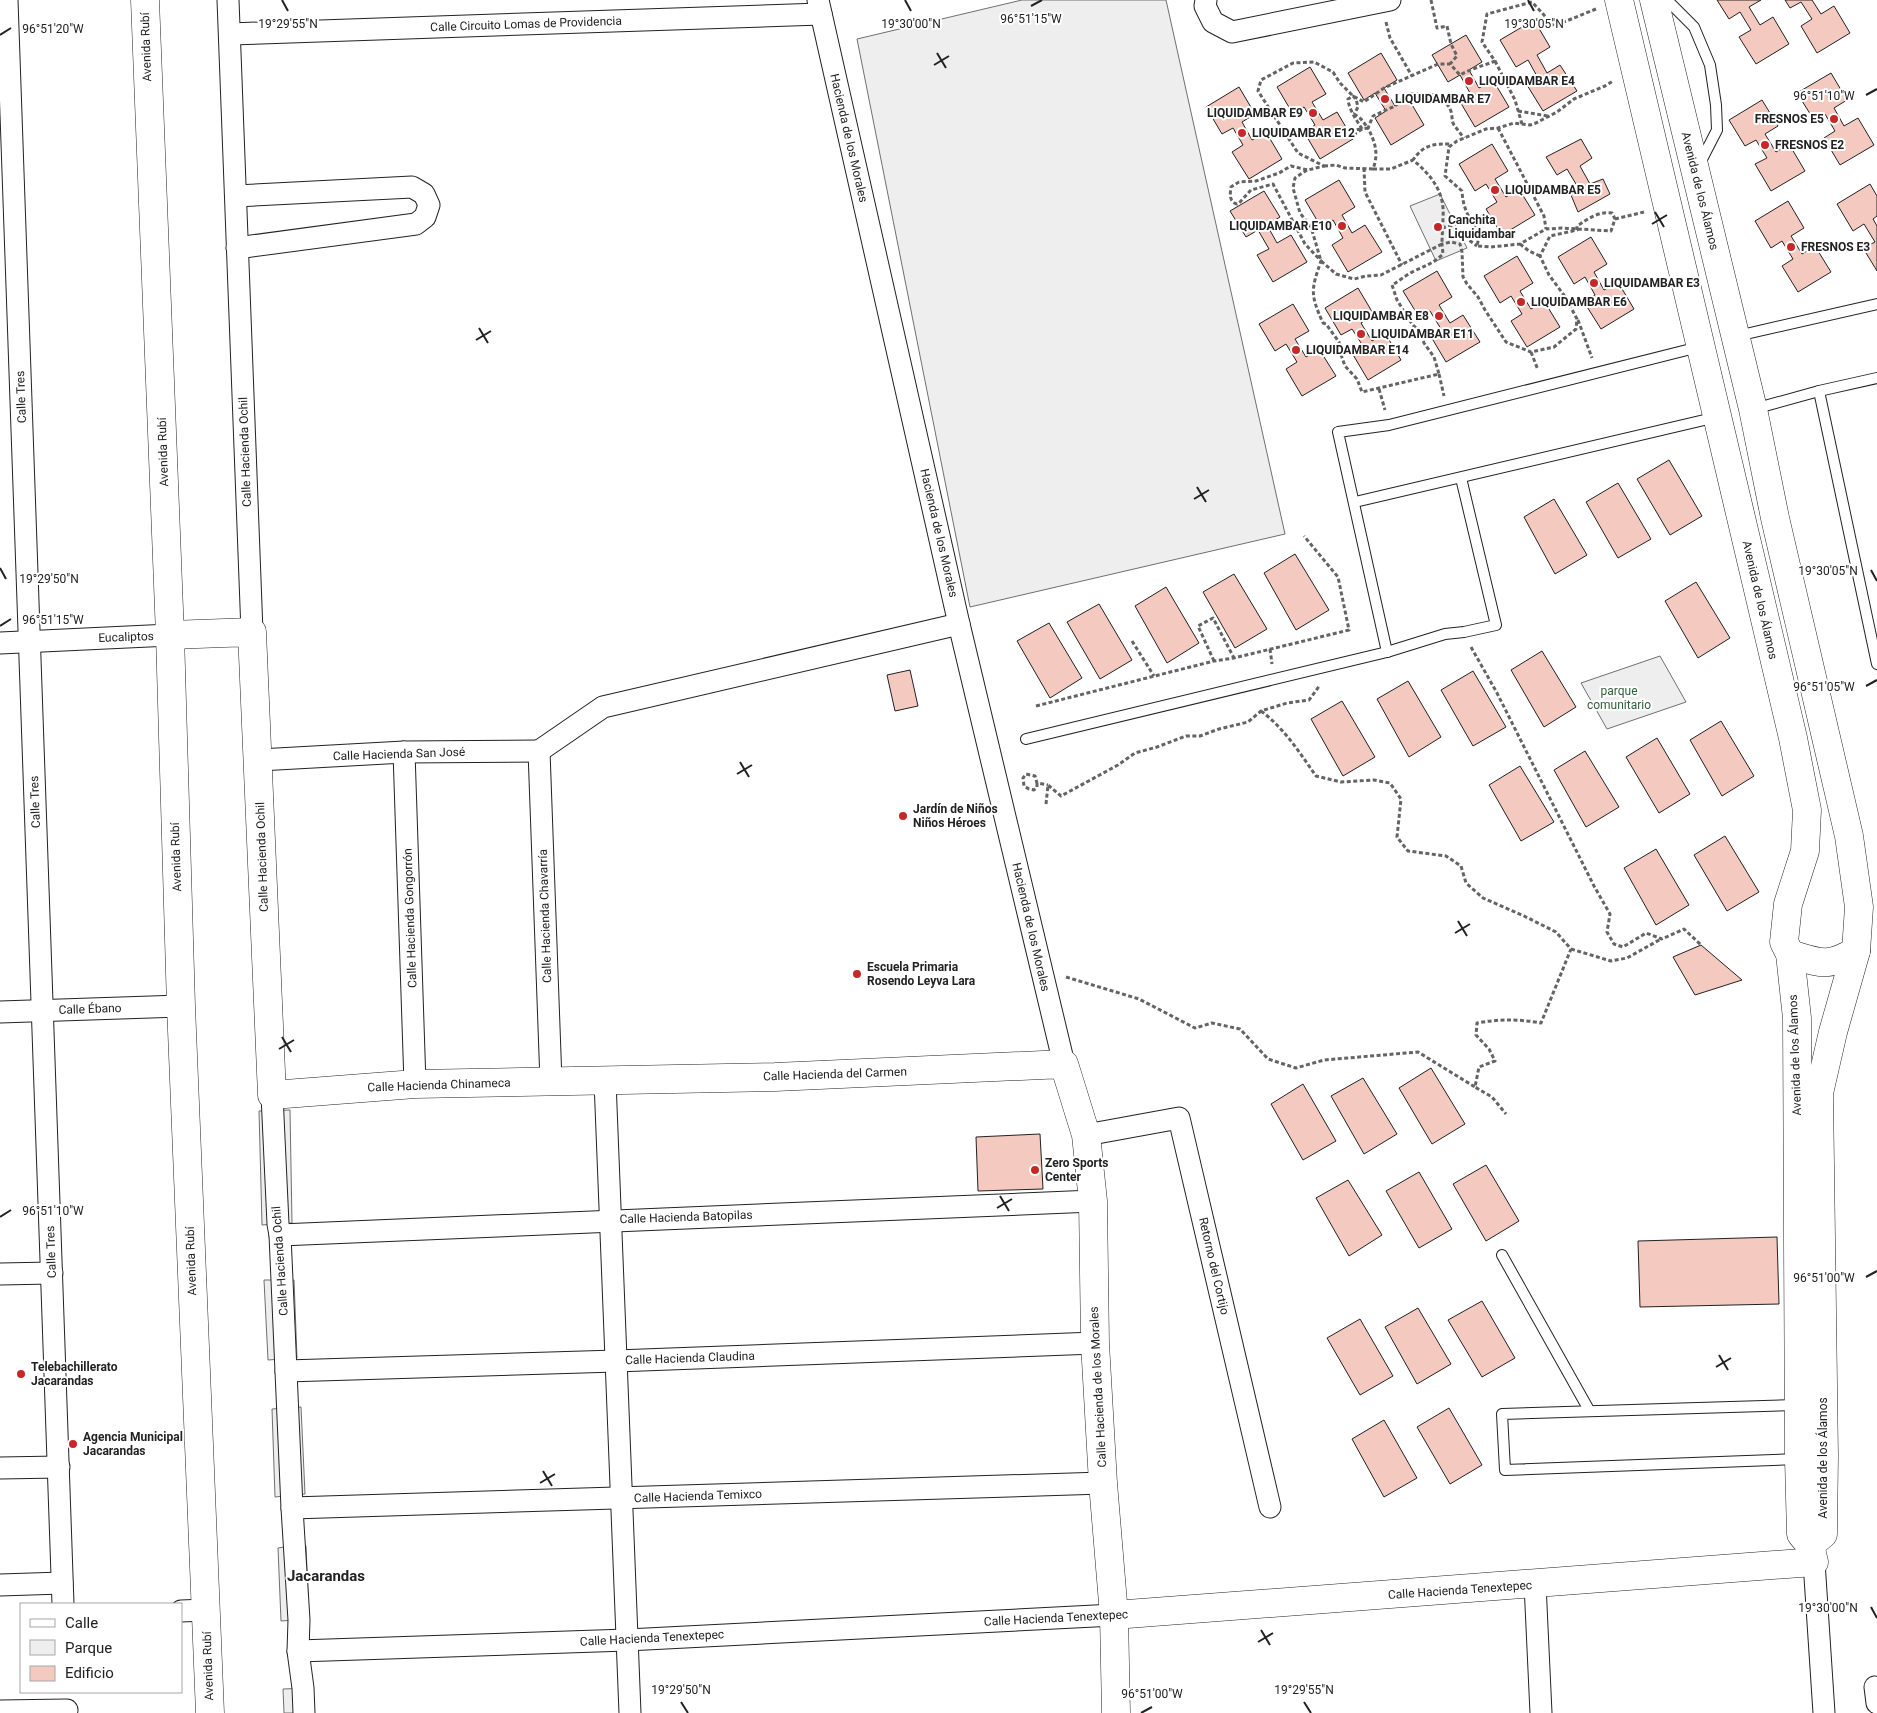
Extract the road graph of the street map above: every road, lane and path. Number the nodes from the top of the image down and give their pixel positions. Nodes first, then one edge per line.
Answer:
1 (8, 0) edge
2 (144, 0) edge
3 (228, 0) edge
4 (1206, 0) edge
5 (1390, 0) edge
6 (1431, 0) edge
7 (1654, 0) edge
8 (1666, 0) edge
9 (1609, 4) edge
10 (819, 7) edge
11 (230, 34) junction
12 (1390, 38) dead end
13 (1495, 62) junction
14 (1450, 64) junction
15 (1636, 72) junction
16 (1412, 76) junction
17 (1352, 96) junction
18 (1518, 111) junction
19 (1354, 114) junction
20 (1548, 116) junction
21 (1522, 124) junction
22 (1368, 128) junction
23 (1498, 128) junction
24 (1464, 138) junction
25 (1452, 144) junction
26 (1413, 160) junction
27 (1324, 166) junction
28 (1364, 168) junction
29 (1373, 168) junction
30 (1308, 170) junction
31 (1695, 173) junction
32 (236, 196) junction
33 (1442, 228) junction
34 (1546, 229) junction
35 (1577, 230) junction
36 (1442, 244) junction
37 (1520, 244) junction
38 (1477, 246) junction
39 (237, 248) junction
40 (1540, 256) junction
41 (1321, 261) junction
42 (8, 262) edge
43 (1402, 265) junction
44 (1877, 304) edge
45 (1577, 319) junction
46 (1736, 336) junction
47 (1699, 347) junction
48 (1598, 373) junction
49 (1877, 378) edge
50 (1819, 391) junction
51 (1753, 409) junction
52 (1718, 417) junction
53 (1461, 478) junction
54 (1355, 502) junction
55 (1304, 536) dead end
56 (960, 624) junction
57 (252, 632) junction
58 (1464, 632) junction
59 (170, 635) junction
60 (30, 641) junction
61 (1132, 641) dead end
62 (0, 643) edge
63 (1387, 652) junction
64 (1234, 658) junction
65 (1214, 661) junction
66 (1337, 663) junction
67 (1877, 664) edge
68 (1154, 676) junction
69 (1036, 706) dead end
70 (1261, 711) junction
71 (1026, 739) dead end
72 (539, 751) junction
73 (404, 752) junction
74 (259, 760) junction
75 (1037, 783) junction
76 (1048, 785) junction
77 (1046, 804) dead end
78 (1662, 939) junction
79 (1701, 945) dead end
80 (1571, 949) junction
81 (1856, 951) junction
82 (1790, 954) junction
83 (1041, 969) junction
84 (181, 1006) junction
85 (43, 1011) junction
86 (0, 1012) edge
87 (1064, 1064) junction
88 (550, 1082) junction
89 (605, 1082) junction
90 (415, 1084) junction
91 (1476, 1086) junction
92 (272, 1095) junction
93 (1506, 1114) dead end
94 (1086, 1135) junction
95 (1093, 1201) junction
96 (611, 1220) junction
97 (280, 1235) junction
98 (1502, 1255) dead end
99 (0, 1274) edge
100 (52, 1274) junction
101 (1095, 1343) junction
102 (616, 1361) junction
103 (286, 1370) junction
104 (1797, 1405) junction
105 (1589, 1410) junction
106 (1811, 1457) junction
107 (59, 1467) junction
108 (0, 1468) edge
109 (1103, 1483) junction
110 (621, 1499) junction
111 (1270, 1507) dead end
112 (292, 1508) junction
113 (1812, 1554) junction
114 (1535, 1584) junction
115 (0, 1585) edge
116 (63, 1594) edge
117 (193, 1610) edge
118 (1114, 1615) junction
119 (627, 1640) junction
120 (298, 1651) junction
121 (67, 1705) edge
122 (0, 1711) edge
123 (210, 1713) edge
124 (304, 1713) edge
125 (630, 1713) edge
126 (1116, 1713) edge
127 (1540, 1713) edge
128 (1819, 1713) edge

1 - 42 street, Calle Tres
2 - 59 street, Avenida Rubí
3 - 11 street, Calle Hacienda Ochil
4 - 5 street
6 - 14 path
7 - 31 street, Avenida de los Álamos
8 - 31 lane
9 - 13 path
9 - 15 street, Avenida de los Álamos
10 - 11 street, Calle Circuito Lomas de Providencia
10 - 56 street, Hacienda de los Morales
11 - 32 street, Calle Hacienda Ochil
12 - 16 path
13 - 14 path
13 - 18 path
14 - 16 path
15 - 20 path
15 - 47 street, Avenida de los Álamos
16 - 17 path
17 - 19 path
17 - 19 path
17 - 27 path
18 - 20 path
18 - 21 path
19 - 22 path
19 - 22 path
20 - 21 path
21 - 23 path
22 - 24 path
22 - 29 path
23 - 24 path
23 - 34 path
24 - 25 path
25 - 26 path
25 - 38 path
26 - 29 path
26 - 33 path
27 - 28 path
27 - 30 path
28 - 29 path
28 - 43 path
30 - 41 path
30 - 41 path
31 - 46 street, Avenida de los Álamos
32 - 39 street, Calle Hacienda Ochil
32 - 39 street
33 - 36 path
33 - 38 path
34 - 35 path
34 - 37 path
35 - 35 path
35 - 40 path
36 - 41 path
36 - 43 path
36 - 45 path
37 - 38 path
37 - 40 path
39 - 57 street, Calle Hacienda Ochil
40 - 45 path
41 - 43 path
42 - 60 street, Calle Tres
44 - 46 lane
45 - 48 path
46 - 51 street, Avenida de los Álamos
47 - 48 lane
47 - 52 street, Avenida de los Álamos
48 - 54 lane
49 - 50 lane
50 - 51 lane
50 - 67 lane
51 - 81 street, Avenida de los Álamos
52 - 53 lane
52 - 82 street, Avenida de los Álamos
53 - 54 lane
53 - 58 lane
54 - 63 lane
55 - 64 path
56 - 72 street
56 - 83 street, Hacienda de los Morales
57 - 59 street, Eucaliptos
57 - 74 street, Calle Hacienda Ochil
58 - 63 lane
58 - 78 path
59 - 60 street, Eucaliptos
59 - 84 street, Avenida Rubí
60 - 62 street, Eucaliptos
60 - 85 street, Calle Tres
61 - 68 path
63 - 66 lane
64 - 65 path
64 - 65 path
65 - 68 path
66 - 70 path
66 - 71 lane
68 - 69 path
70 - 76 path
70 - 80 path
72 - 73 street, Calle Hacienda San José
72 - 88 street, Calle Hacienda Chavarría
73 - 74 street, Calle Hacienda San José
73 - 90 street, Calle Hacienda Gongorrón
74 - 92 street, Calle Hacienda Ochil
75 - 75 path
75 - 76 path
76 - 77 path
78 - 79 path
78 - 80 path
80 - 91 path
81 - 82 street
81 - 106 street, Avenida de los Álamos
82 - 104 street, Avenida de los Álamos
83 - 87 street, Hacienda de los Morales
83 - 91 path
84 - 85 street, Calle Ébano
84 - 117 street, Avenida Rubí
85 - 86 street, Calle Ébano
85 - 100 street, Calle Tres
87 - 89 street, Calle Hacienda del Carmen
87 - 94 street, Calle Hacienda de los Morales
88 - 89 street, Calle Hacienda Chinameca
88 - 90 street, Calle Hacienda Chinameca
89 - 96 street
90 - 92 street, Calle Hacienda Chinameca
91 - 93 path
92 - 97 street, Calle Hacienda Ochil
94 - 95 street, Calle Hacienda de los Morales
94 - 111 street, Retorno del Cortijo
95 - 96 street, Calle Hacienda Batopilas
95 - 101 street, Calle Hacienda de los Morales
96 - 97 street, Calle Hacienda Batopilas
96 - 102 street
97 - 103 street, Calle Hacienda Ochil
98 - 105 lane
99 - 100 street
100 - 107 street, Calle Tres
101 - 102 street, Calle Hacienda Claudina
101 - 109 street, Calle Hacienda de los Morales
102 - 103 street, Calle Hacienda Claudina
102 - 110 street
103 - 112 street, Calle Hacienda Ochil
104 - 105 lane
104 - 106 street, Avenida de los Álamos
105 - 106 lane
106 - 113 street, Avenida de los Álamos
107 - 108 street
107 - 116 street, Calle Tres
109 - 110 street, Calle Hacienda Temixco
109 - 118 street, Calle Hacienda de los Morales
110 - 112 street, Calle Hacienda Temixco
110 - 119 street
112 - 120 street, Calle Hacienda Ochil
113 - 114 street, Calle Hacienda Tenextepec
113 - 128 street
114 - 118 street, Calle Hacienda Tenextepec
114 - 127 street
115 - 116 street
117 - 123 street, Avenida Rubí
118 - 119 street, Calle Hacienda Tenextepec
118 - 126 street, Calle Hacienda de los Morales
119 - 120 street, Calle Hacienda Tenextepec
119 - 125 street
120 - 124 street, Calle Hacienda Ochil
121 - 122 street

